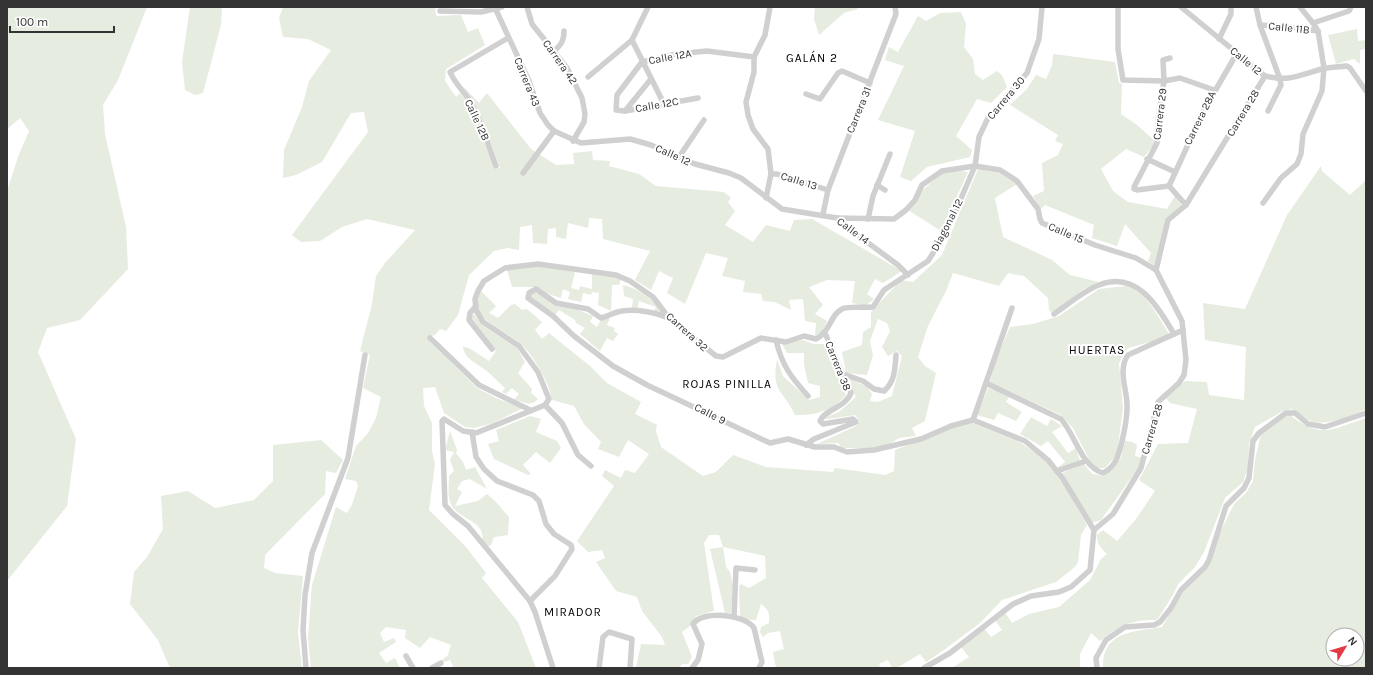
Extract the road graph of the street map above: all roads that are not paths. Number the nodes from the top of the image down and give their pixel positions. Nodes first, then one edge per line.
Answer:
1 (502, 7) edge
2 (527, 7) edge
3 (648, 7) edge
4 (770, 7) edge
5 (895, 7) edge
6 (1042, 7) edge
7 (1118, 7) edge
8 (1181, 7) edge
9 (1231, 7) edge
10 (1256, 7) edge
11 (1300, 7) edge
12 (1351, 7) edge
13 (496, 10) junction
14 (440, 11) dead end
15 (1313, 23) junction
16 (1260, 25) junction
17 (564, 31) dead end
18 (1318, 32) junction
19 (508, 38) junction
20 (1219, 39) junction
21 (632, 40) junction
22 (554, 51) junction
23 (1237, 53) junction
24 (754, 57) junction
25 (1170, 58) dead end
26 (642, 62) junction
27 (1324, 68) junction
28 (1265, 76) junction
29 (588, 77) dead end
30 (651, 79) junction
31 (1280, 79) junction
32 (1164, 81) junction
33 (870, 83) junction
34 (1214, 90) junction
35 (1366, 91) edge
36 (806, 94) dead end
37 (698, 98) dead end
38 (664, 104) junction
39 (616, 110) joint
40 (625, 111) junction
41 (1268, 111) dead end
42 (704, 120) dead end
43 (554, 131) junction
44 (573, 141) junction
45 (890, 154) dead end
46 (679, 157) junction
47 (1147, 159) junction
48 (496, 166) dead end
49 (975, 166) junction
50 (1175, 172) junction
51 (523, 173) dead end
52 (770, 174) junction
53 (878, 186) junction
54 (1168, 186) junction
55 (828, 190) junction
56 (885, 190) dead end
57 (766, 198) junction
58 (1263, 203) dead end
59 (1186, 205) junction
60 (823, 214) junction
61 (837, 218) junction
62 (868, 219) junction
63 (1156, 270) junction
64 (908, 275) junction
65 (476, 306) junction
66 (1012, 308) dead end
67 (1054, 314) dead end
68 (669, 318) junction
69 (1183, 330) junction
70 (825, 333) junction
71 (1174, 334) junction
72 (430, 338) dead end
73 (776, 340) junction
74 (492, 349) dead end
75 (365, 355) dead end
76 (896, 355) dead end
77 (843, 374) junction
78 (986, 383) junction
79 (808, 396) dead end
80 (545, 405) junction
81 (530, 410) junction
82 (1366, 413) edge
83 (973, 420) junction
84 (472, 432) junction
85 (806, 445) junction
86 (1086, 461) junction
87 (592, 466) dead end
88 (1057, 471) junction
89 (1094, 530) junction
90 (755, 570) dead end
91 (530, 601) junction
92 (734, 617) junction
93 (406, 656) dead end
94 (441, 663) dead end
95 (306, 668) edge
96 (413, 668) edge
97 (432, 668) edge
98 (553, 668) edge
99 (599, 668) edge
100 (630, 668) edge
101 (692, 668) edge
102 (759, 668) edge
103 (924, 668) edge
104 (1097, 668) edge

1 - 13 street
2 - 22 street, Carrera 42
3 - 21 street
4 - 24 street
5 - 33 street, Carrera 31
6 - 49 street, Carrera 30
7 - 32 street
8 - 20 street, Calle 12
9 - 20 street
10 - 16 street
11 - 15 street
12 - 15 street
13 - 14 street
13 - 19 street, Carrera 43
15 - 18 street
16 - 18 street, Calle 11B
16 - 31 street
17 - 22 street
18 - 27 street
19 - 43 street, Carrera 43
19 - 48 street, Calle 12B
20 - 23 street, Calle 12
21 - 26 street
21 - 29 street
22 - 44 street, Carrera 42
23 - 28 street, Calle 12
23 - 34 street, Carrera 28A
24 - 26 street, Calle 12A
24 - 52 street
25 - 32 street, Carrera 29
26 - 30 street
26 - 39 street, Calle 12A
27 - 31 street, Calle 12
27 - 35 street, Calle 12
27 - 58 street
28 - 31 street, Calle 12
28 - 59 street, Carrera 28
30 - 38 street
30 - 40 street
31 - 41 street
32 - 34 street
32 - 47 street, Carrera 29
33 - 36 street
33 - 55 street, Carrera 31
34 - 50 street, Carrera 28A
37 - 38 street, Calle 12C
38 - 40 street, Calle 12C
39 - 40 street, Calle 12C
42 - 46 street
43 - 44 street, Carrera 43
43 - 51 street
44 - 46 street, Calle 12
45 - 53 street
46 - 57 street, Calle 12
47 - 50 street
47 - 54 street, Carrera 29
49 - 62 street
49 - 63 street, Calle 15
49 - 64 street, Diagonal 12
50 - 54 street, Carrera 28A
52 - 55 street, Calle 13
52 - 57 street
53 - 56 street
53 - 62 street
54 - 59 street
55 - 60 street, Carrera 31
57 - 60 street, Calle 14
59 - 63 street, Carrera 28
60 - 61 street, Calle 14
61 - 62 street
61 - 64 street, Calle 14
63 - 69 street, Carrera 28
64 - 70 street
65 - 68 street, Carrera 32
65 - 74 street, Carrera 32
65 - 80 street
66 - 78 street
67 - 71 street
68 - 73 street, Carrera 32
68 - 85 street, Calle 9
69 - 71 street
69 - 89 street, Carrera 28
70 - 73 street, Carrera 32
70 - 77 street, Carrera 38
71 - 86 street
72 - 81 street
73 - 79 street
75 - 95 street
76 - 77 street
77 - 85 street, Carrera 38
78 - 83 street
78 - 86 street
80 - 81 street
80 - 87 street
81 - 84 street
82 - 104 street
83 - 85 street, Calle 9
83 - 88 street
84 - 91 street
84 - 91 street
86 - 88 street
88 - 89 street
89 - 103 street
90 - 92 street
91 - 98 street
92 - 101 street
92 - 102 street
93 - 96 street
94 - 97 street
99 - 100 street

